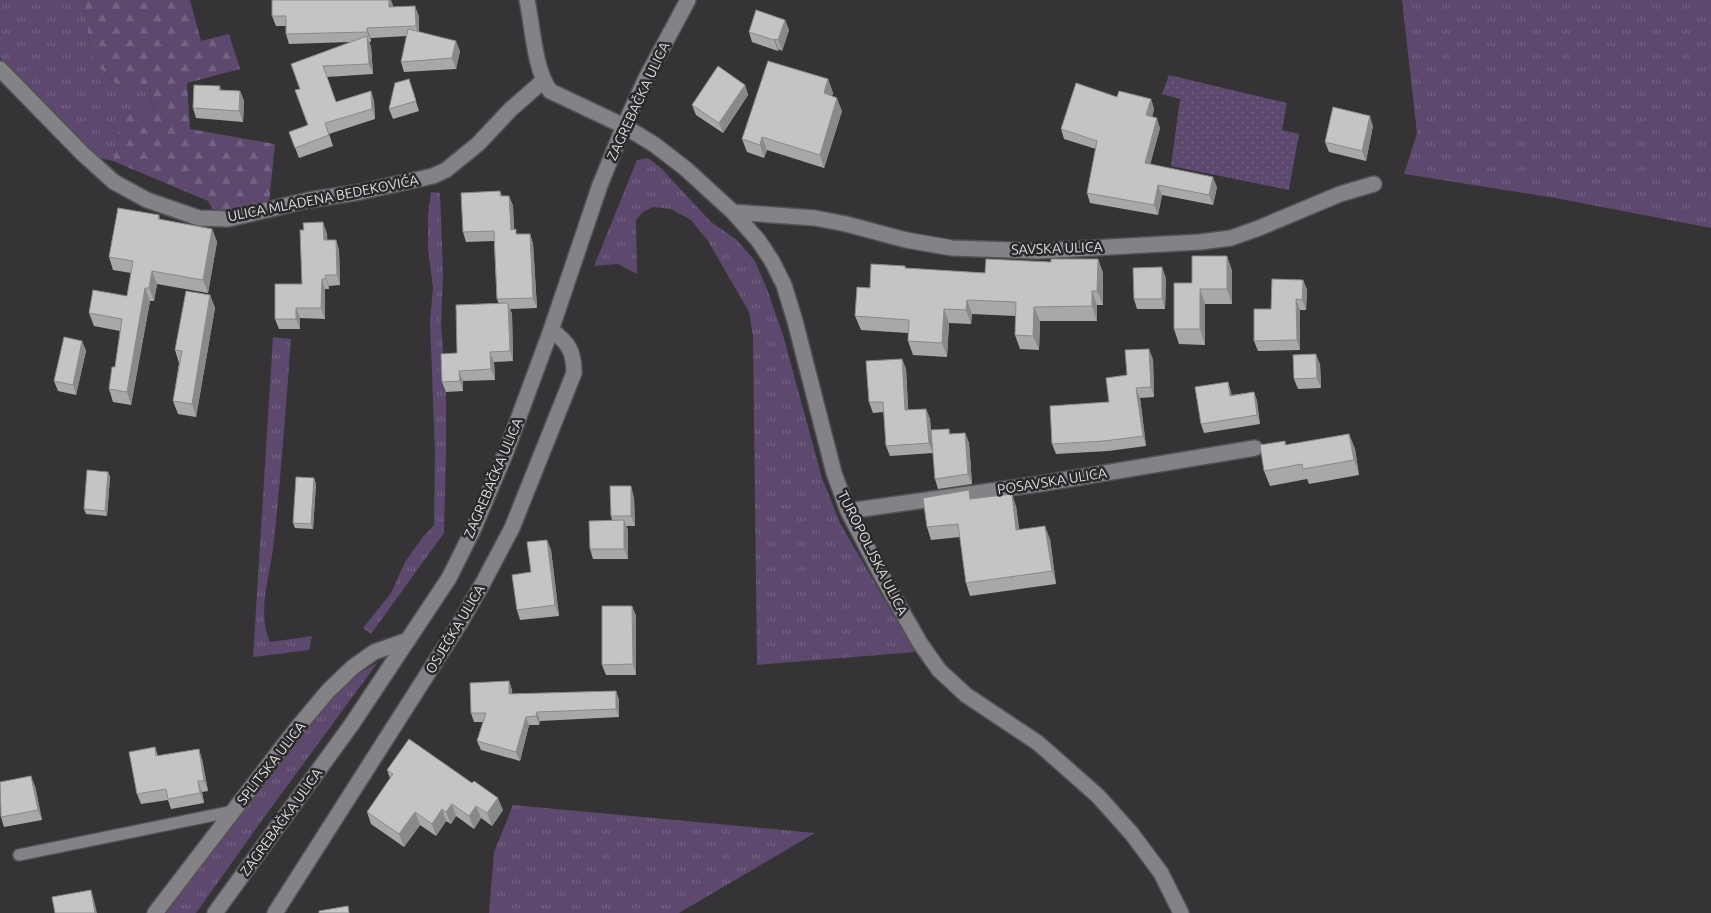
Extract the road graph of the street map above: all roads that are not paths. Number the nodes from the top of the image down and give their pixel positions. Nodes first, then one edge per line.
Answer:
1 (527, 0) edge
2 (688, 0) edge
3 (0, 69) edge
4 (543, 81) junction
5 (624, 126) junction
6 (1374, 184) dead end
7 (733, 212) junction
8 (551, 330) junction
9 (1255, 448) dead end
10 (848, 511) junction
11 (408, 640) junction
12 (234, 811) junction
13 (19, 855) dead end
14 (155, 913) edge
15 (216, 913) edge
16 (275, 913) edge
17 (1181, 913) edge

1 - 4 street
2 - 5 street, ZAGREBAČKA ULICA
3 - 4 street, ULICA MLADENA BEDEKOVIĆA
4 - 5 street
5 - 7 street, TUROPOLJSKA ULICA
5 - 8 street, ZAGREBAČKA ULICA
6 - 7 street, SAVSKA ULICA
7 - 10 street, TUROPOLJSKA ULICA
8 - 11 street, ZAGREBAČKA ULICA
8 - 16 street, OSJEČKA ULICA
9 - 10 street, POSAVSKA ULICA
10 - 17 street, TUROPOLJSKA ULICA
11 - 12 street, SPLITSKA ULICA
11 - 15 street, ZAGREBAČKA ULICA
12 - 13 lane
12 - 14 street, SPLITSKA ULICA

